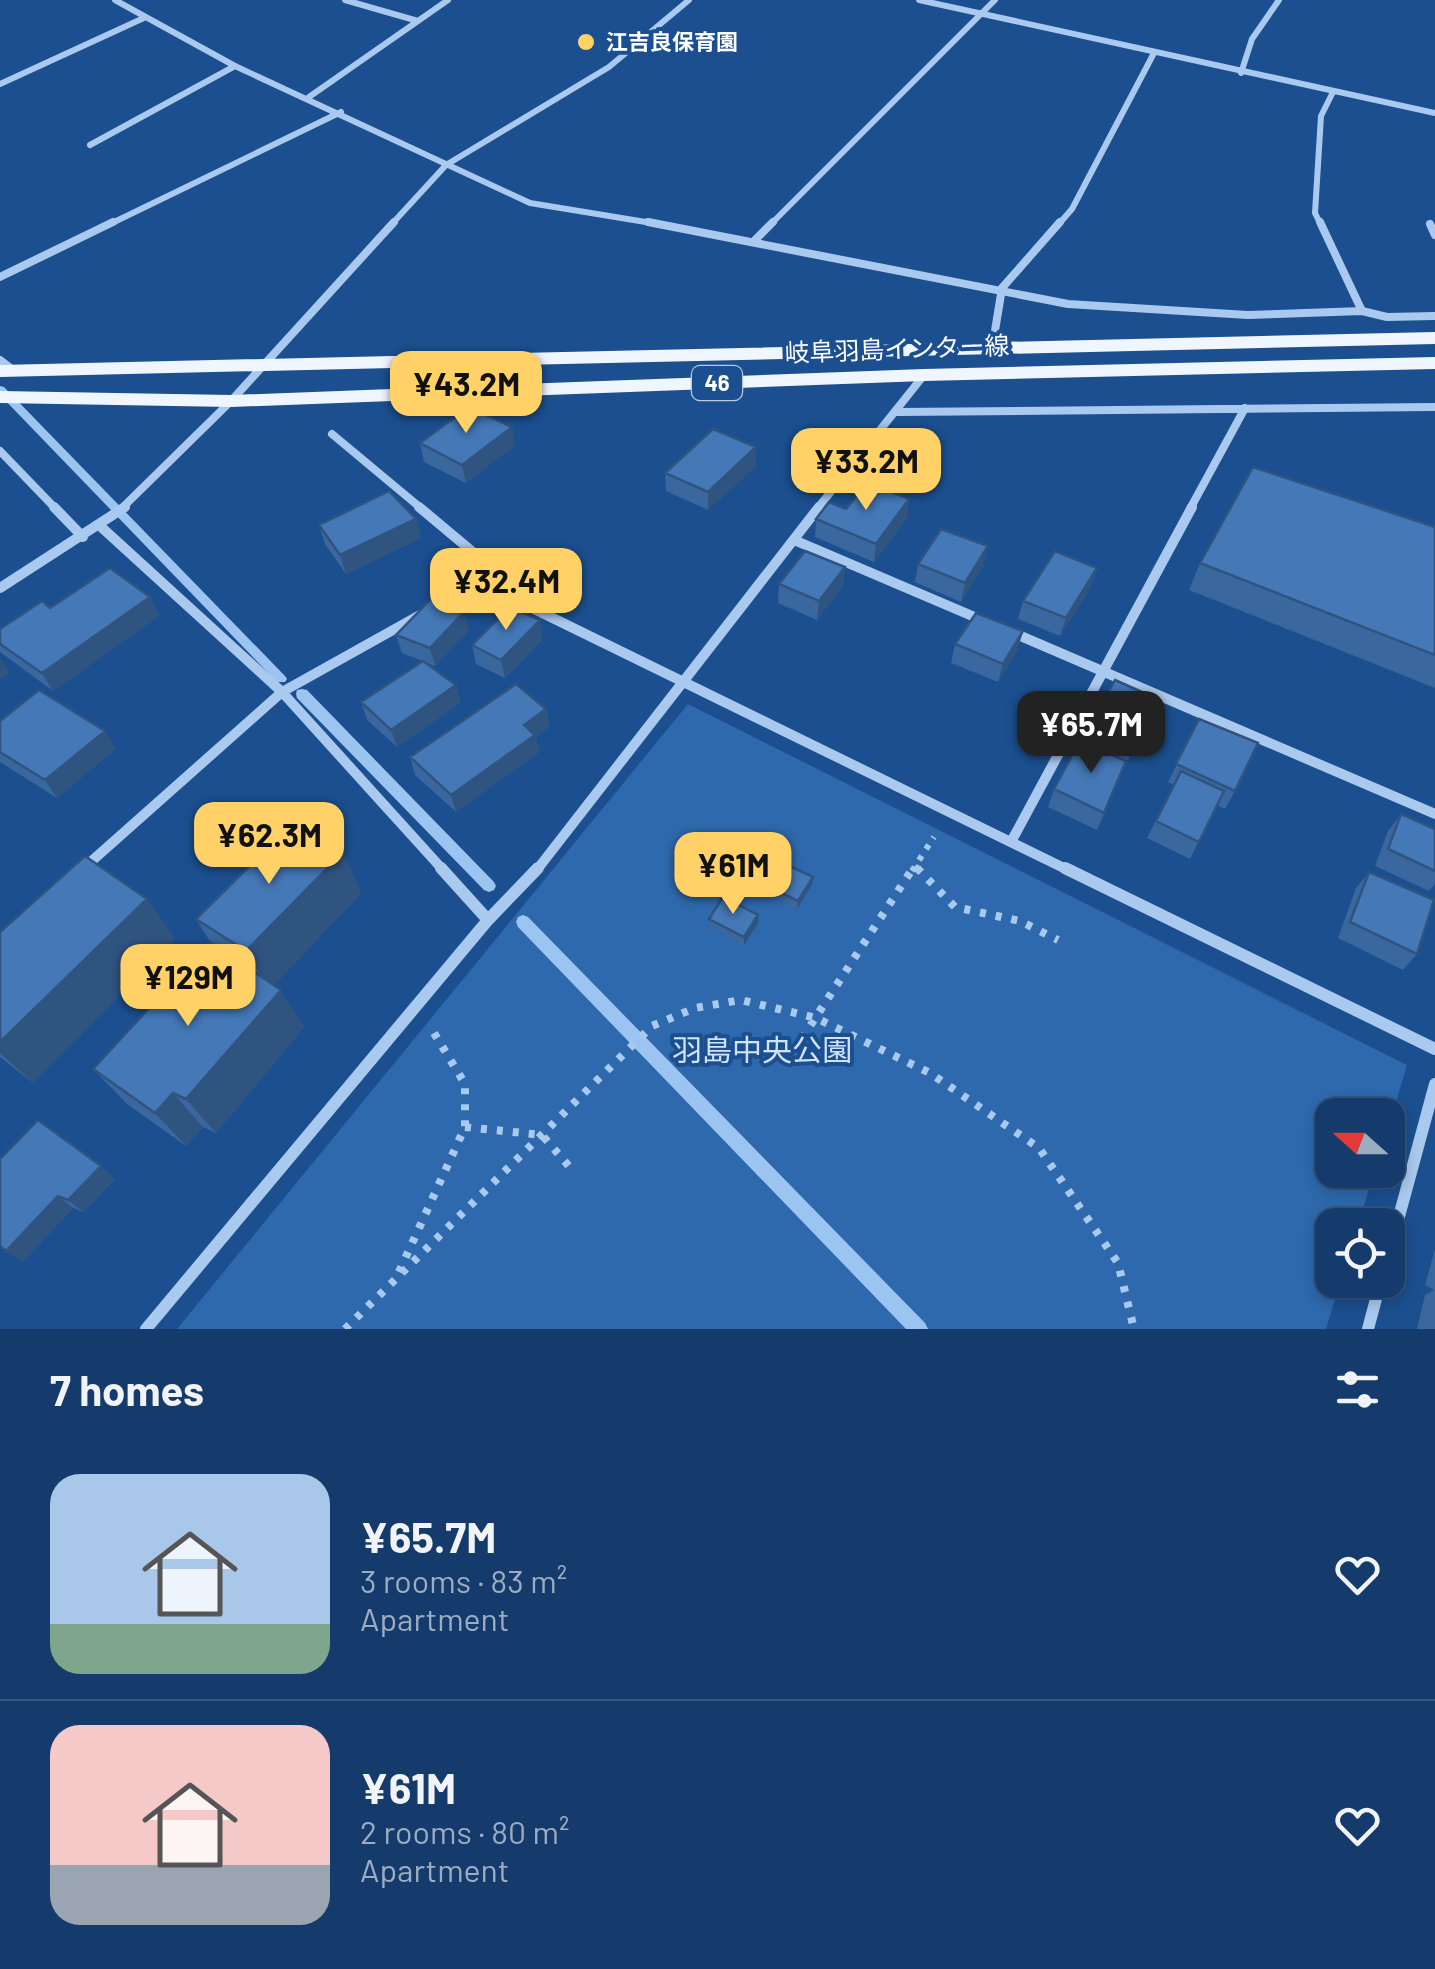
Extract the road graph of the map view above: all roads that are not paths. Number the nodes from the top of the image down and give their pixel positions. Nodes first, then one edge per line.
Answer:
1 (115, 0) edge
2 (345, 0) edge
3 (448, 0) edge
4 (689, 0) edge
5 (919, 0) edge
6 (994, 0) edge
7 (1280, 0) edge
8 (980, 14) junction
9 (146, 17) junction
10 (418, 21) junction
11 (1154, 53) junction
12 (236, 66) junction
13 (1242, 74) junction
14 (0, 84) edge
15 (1333, 92) junction
16 (309, 97) junction
17 (341, 112) junction
18 (1435, 113) edge
19 (90, 146) dead end
20 (446, 165) junction
21 (1430, 224) dead end
22 (1435, 235) edge
23 (755, 240) junction
24 (0, 277) edge
25 (1002, 288) junction
26 (1362, 311) junction
27 (1435, 316) edge
28 (1435, 338) edge
29 (992, 349) junction
30 (1435, 363) edge
31 (262, 367) junction
32 (4, 368) edge
33 (924, 375) junction
34 (1, 398) edge
35 (231, 401) junction
36 (1435, 407) edge
37 (1245, 408) junction
38 (898, 412) junction
39 (332, 434) dead end
40 (0, 451) edge
41 (104, 522) junction
42 (82, 537) junction
43 (794, 540) junction
44 (479, 582) junction
45 (0, 588) edge
46 (1102, 671) junction
47 (680, 681) junction
48 (282, 692) junction
49 (1435, 814) edge
50 (1011, 842) junction
51 (74, 876) edge
52 (488, 920) junction
53 (1435, 1049) edge
54 (1435, 1084) edge
55 (1402, 1208) edge
56 (1376, 1298) edge
57 (146, 1329) edge
58 (1368, 1329) edge

1 - 9 street
2 - 10 street
3 - 10 street
4 - 20 street
5 - 8 street
6 - 8 street
7 - 13 street
8 - 11 street
8 - 23 street
9 - 12 street
9 - 14 street
10 - 16 street
11 - 13 street
11 - 25 street
12 - 16 street
12 - 19 street
13 - 15 street
15 - 18 street
15 - 26 street
16 - 17 street
17 - 20 street
17 - 24 street
20 - 23 street
20 - 31 street
21 - 22 street
23 - 25 street
25 - 26 street
25 - 29 street
26 - 27 street
28 - 29 main road, 岐阜羽島インター線 / 46
29 - 31 main road, 岐阜羽島インター線 / 46
30 - 33 main road, 岐阜羽島インター線 / 46
31 - 32 main road, 岐阜羽島インター線 / 46
31 - 35 street
33 - 35 main road, 岐阜羽島インター線 / 46
33 - 38 street
34 - 35 main road, 岐阜羽島インター線 / 46
35 - 41 street
36 - 37 street
37 - 38 street
37 - 46 street
38 - 43 street
39 - 44 street
40 - 42 street
41 - 42 street
41 - 48 street
42 - 45 street
43 - 46 street
43 - 47 street
44 - 47 street
44 - 48 street
46 - 49 street
46 - 50 street
47 - 50 street
47 - 52 street
48 - 51 street
48 - 52 street
50 - 53 street
52 - 57 street
54 - 55 street
56 - 58 street

